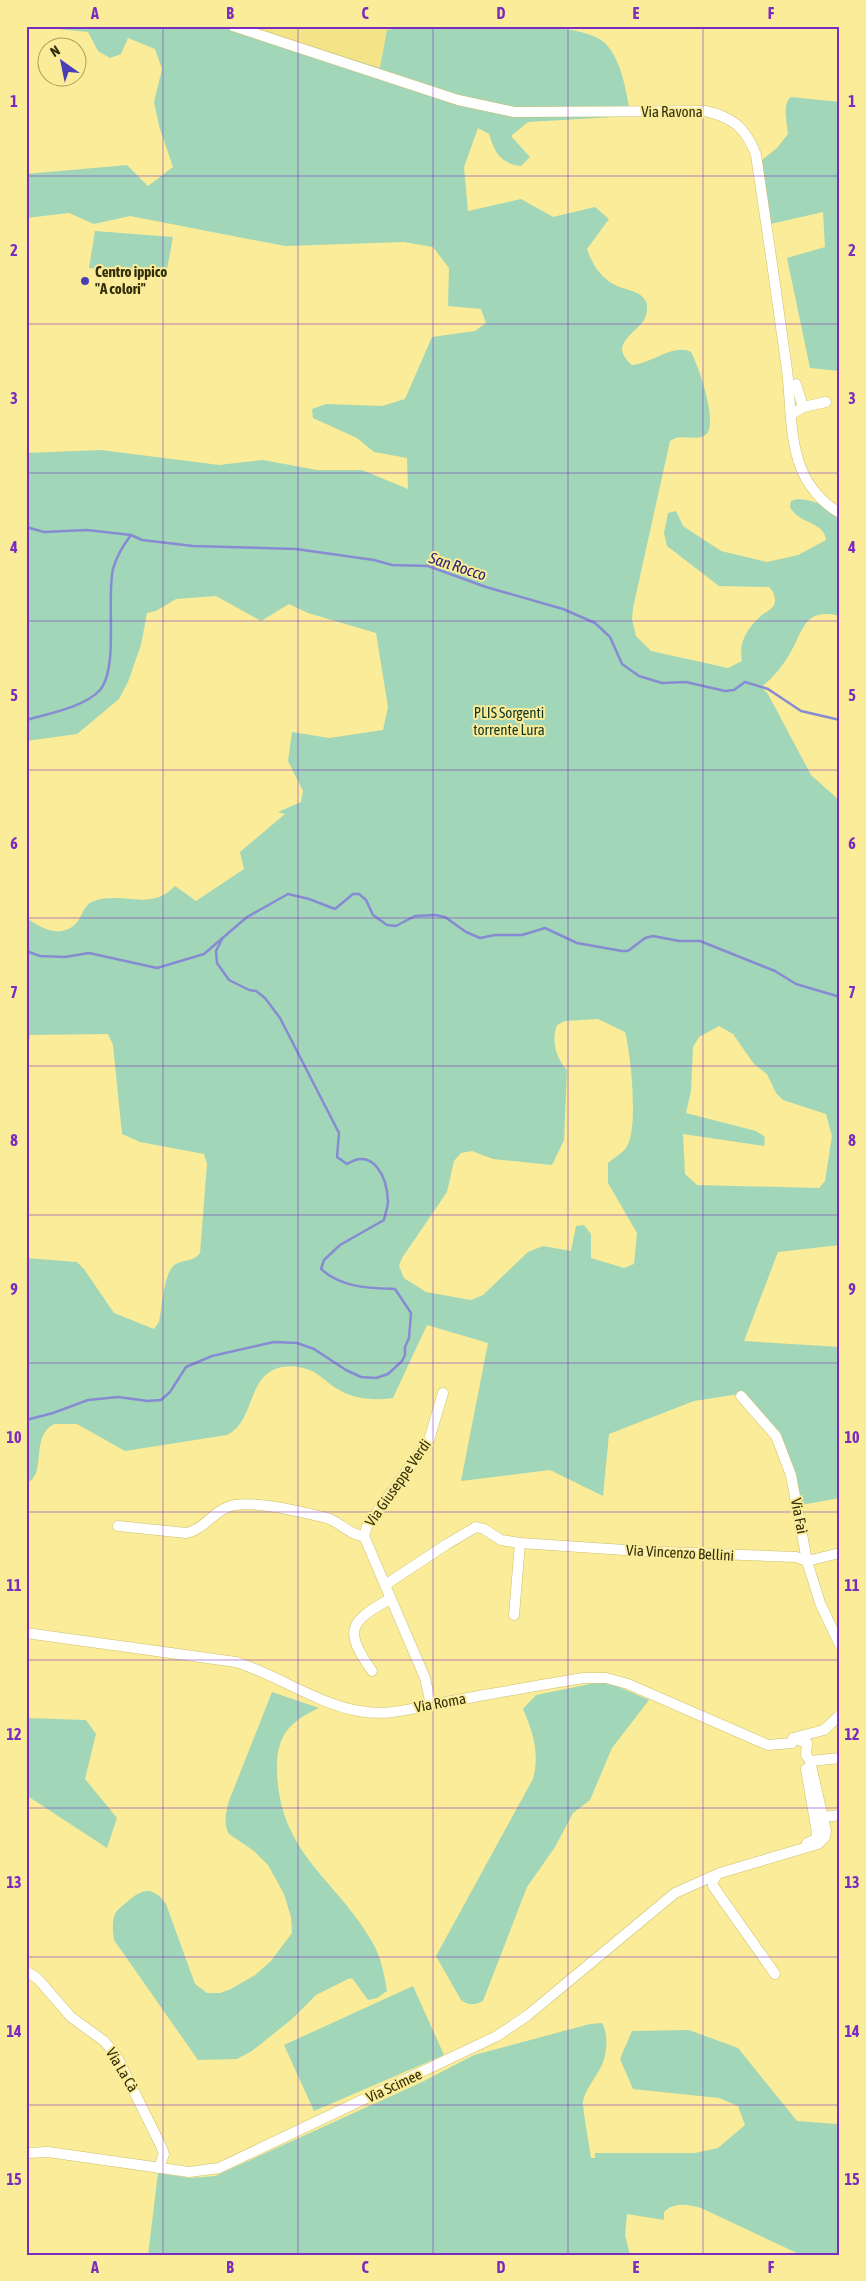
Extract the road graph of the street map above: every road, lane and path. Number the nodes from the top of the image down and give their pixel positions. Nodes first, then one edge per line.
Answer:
1 (233, 26) edge
2 (796, 384) dead end
3 (826, 402) dead end
4 (803, 407) junction
5 (791, 415) junction
6 (840, 513) edge
7 (442, 1393) dead end
8 (741, 1396) dead end
9 (118, 1526) dead end
10 (364, 1536) junction
11 (515, 1542) junction
12 (840, 1553) edge
13 (808, 1561) junction
14 (385, 1585) junction
15 (390, 1598) junction
16 (514, 1615) dead end
17 (26, 1634) edge
18 (840, 1645) edge
19 (372, 1670) dead end
20 (431, 1705) junction
21 (840, 1715) edge
22 (793, 1738) junction
23 (840, 1758) edge
24 (810, 1761) junction
25 (840, 1815) edge
26 (824, 1816) junction
27 (820, 1837) junction
28 (716, 1876) junction
29 (26, 1971) edge
30 (775, 1974) dead end
31 (26, 2153) edge
32 (159, 2168) junction

1 - 5 street, Via Ravona
2 - 4 street
3 - 4 street
4 - 5 street
5 - 6 street, Via Ravona
7 - 10 street, Via Giuseppe Verdi
8 - 13 street, Via Faì
9 - 10 street
10 - 14 street, Via Giuseppe Verdi
11 - 13 street, Via Vincenzo Bellini
11 - 14 street, Via Vincenzo Bellini
11 - 16 street
12 - 13 street, Via Vincenzo Bellini
13 - 18 street, Via Faì
14 - 15 street, Via Giuseppe Verdi
15 - 19 street
15 - 20 street, Via Giuseppe Verdi
17 - 20 street, Via Roma
20 - 22 street, Via Roma
21 - 22 street, Via Roma
22 - 24 street
22 - 27 street
23 - 24 street
24 - 26 street
25 - 26 street
26 - 27 street
27 - 28 street, Via Scimee
28 - 30 street
28 - 32 street, Via Scimee
29 - 32 street, Via La Cà
31 - 32 street, Via Scimee

